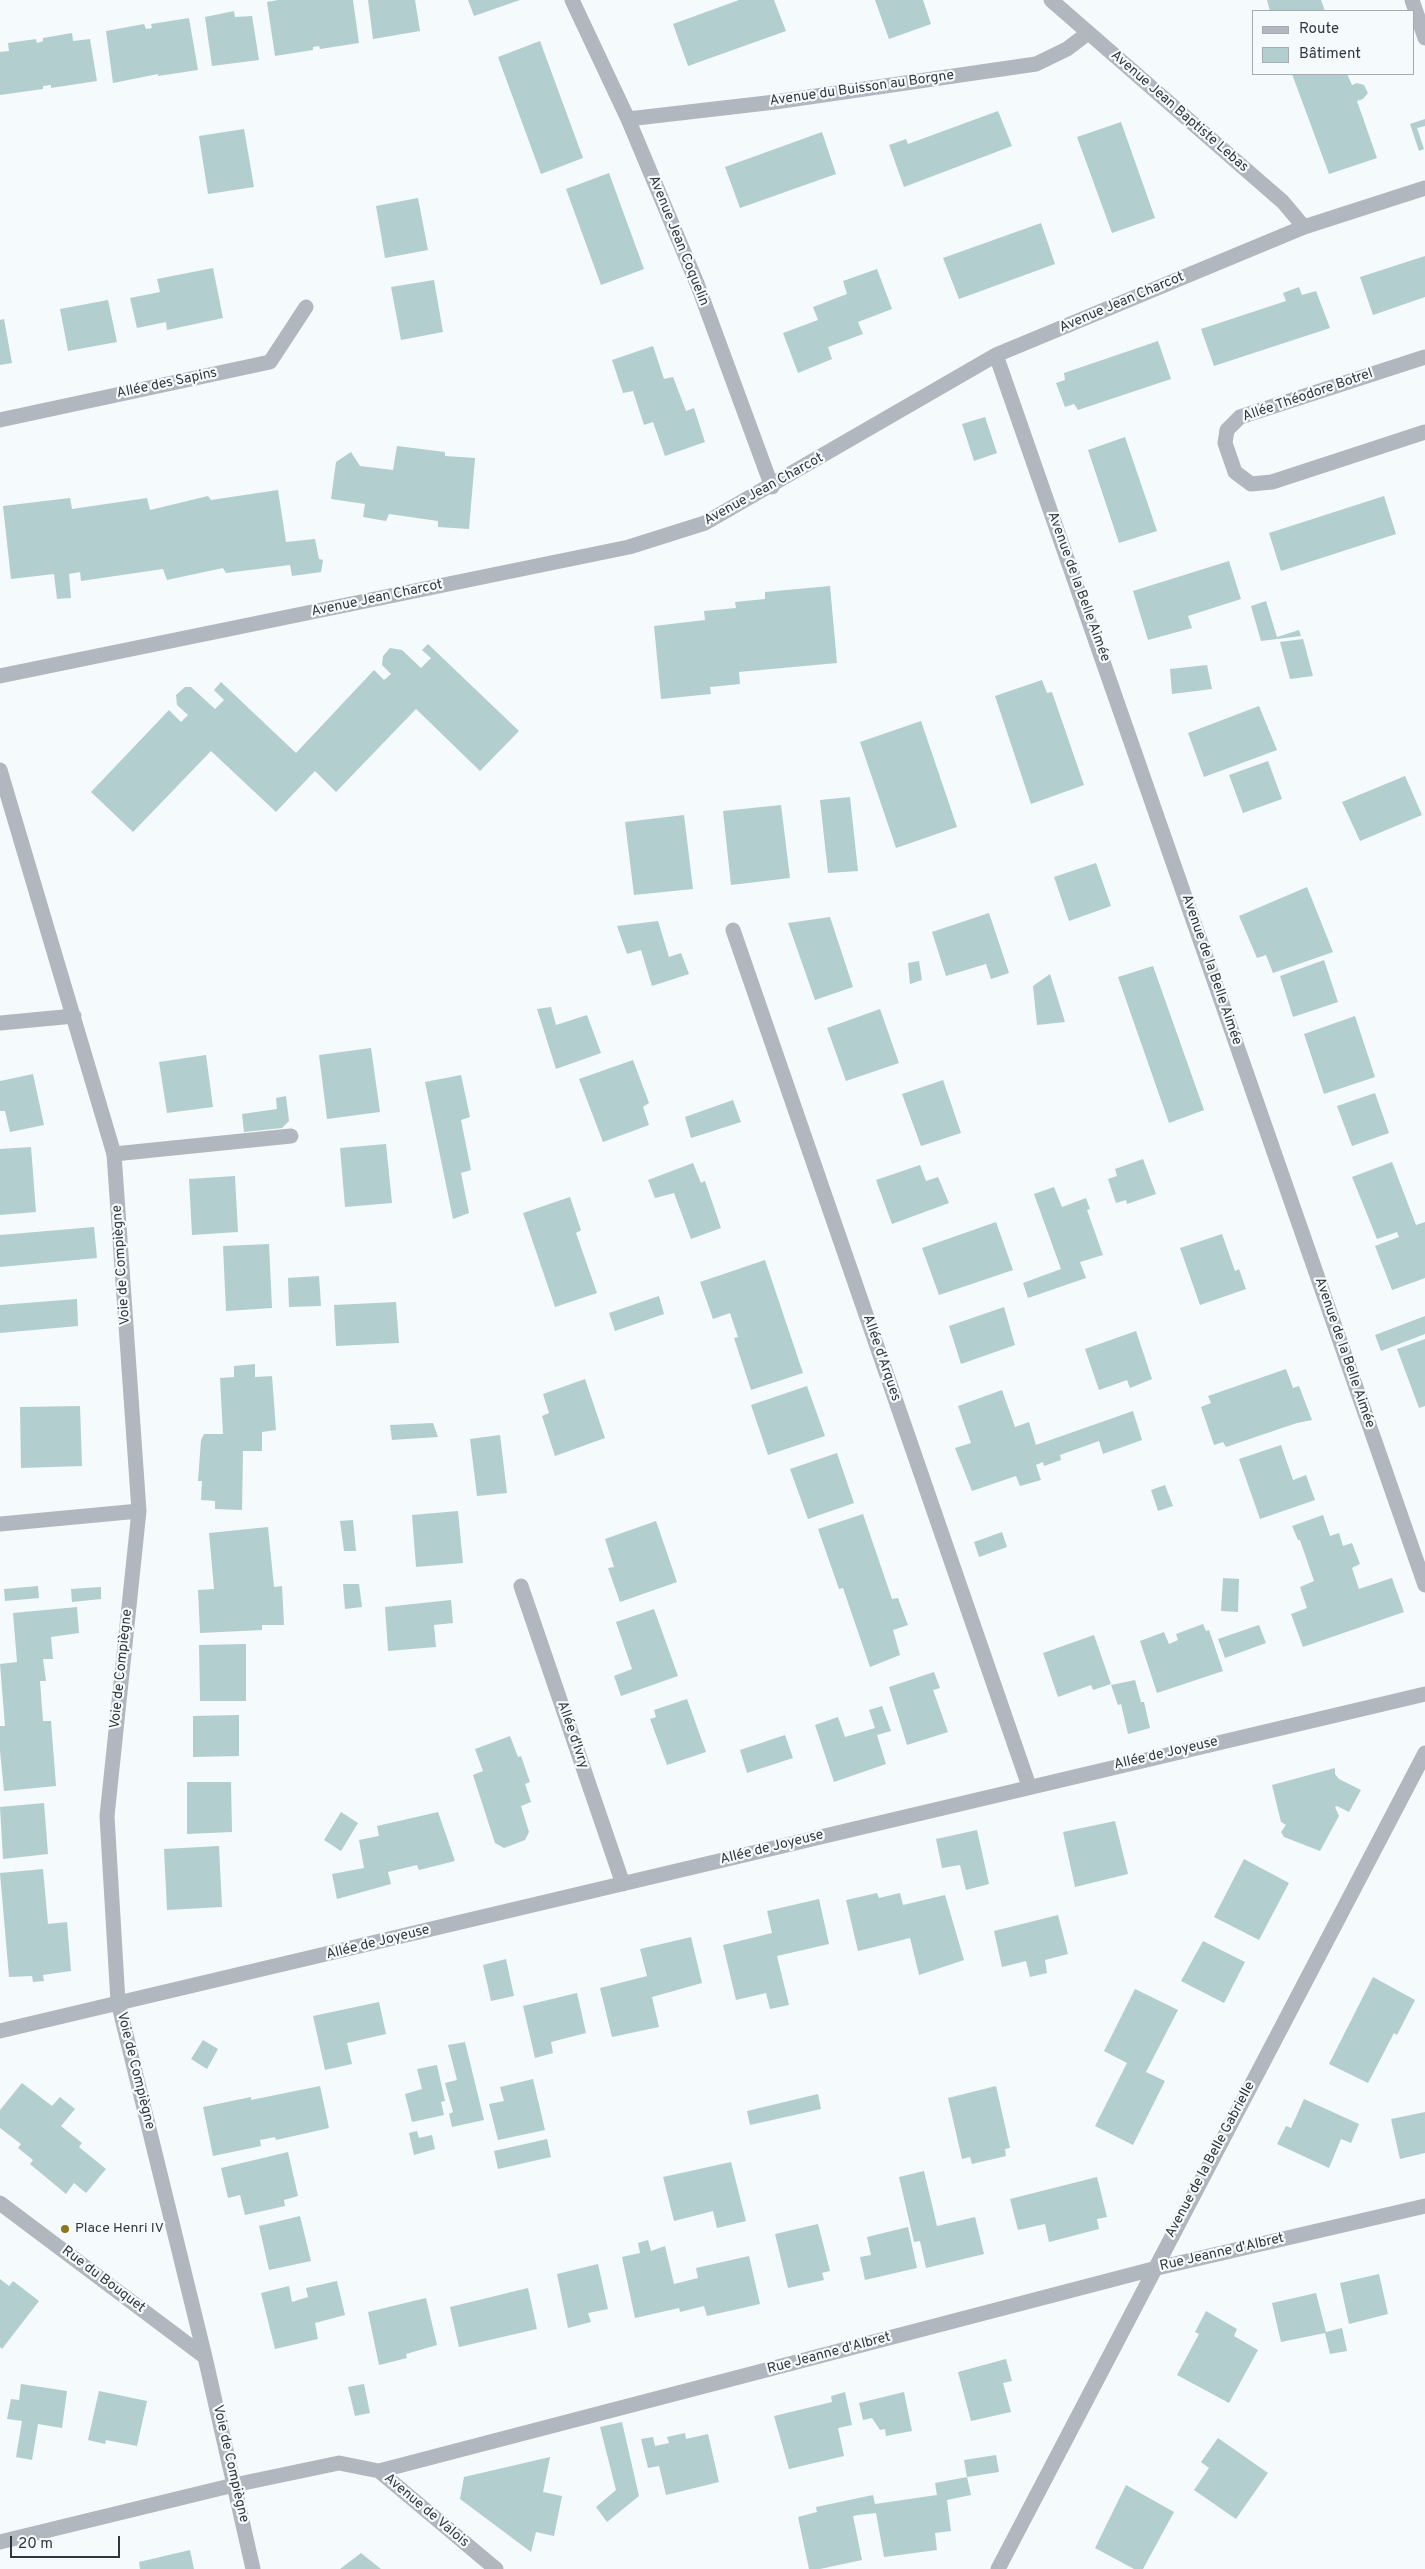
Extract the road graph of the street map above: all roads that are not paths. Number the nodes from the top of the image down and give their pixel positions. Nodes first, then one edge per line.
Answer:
1 (572, 0) edge
2 (1051, 0) edge
3 (1412, 0) edge
4 (1088, 33) junction
5 (1425, 38) edge
6 (628, 119) junction
7 (1425, 188) edge
8 (1304, 227) junction
9 (306, 307) dead end
10 (996, 355) junction
11 (1425, 357) edge
12 (0, 420) edge
13 (1425, 432) edge
14 (772, 487) junction
15 (0, 676) edge
16 (0, 770) edge
17 (733, 930) dead end
18 (74, 1016) junction
19 (0, 1023) edge
20 (291, 1136) dead end
21 (114, 1154) junction
22 (139, 1511) junction
23 (0, 1524) edge
24 (1425, 1585) edge
25 (521, 1586) dead end
26 (1425, 1694) edge
27 (1425, 1753) edge
28 (1029, 1786) junction
29 (623, 1884) junction
30 (118, 2002) junction
31 (0, 2031) edge
32 (0, 2203) edge
33 (1425, 2206) edge
34 (1153, 2269) junction
35 (205, 2357) junction
36 (379, 2472) junction
37 (234, 2484) junction
38 (0, 2542) edge
39 (253, 2569) edge
40 (496, 2569) edge
41 (998, 2569) edge

1 - 6 street, Avenue Jean Coquelin
2 - 4 street, Avenue Jean Baptiste Lebas
3 - 5 street
4 - 6 street, Avenue du Buisson au Borgne
4 - 8 street, Avenue Jean Baptiste Lebas
6 - 14 street, Avenue Jean Coquelin
7 - 8 street, Avenue Jean Charcot
8 - 10 street, Avenue Jean Charcot
9 - 12 street, Allée des Sapins
10 - 14 street, Avenue Jean Charcot
10 - 24 street, Avenue de la Belle Aimée
11 - 13 street, Allée Théodore Botrel
14 - 15 street, Avenue Jean Charcot
16 - 18 street, Voie de Compiègne
17 - 28 street, Allée d'Arques
18 - 19 street
18 - 21 street, Voie de Compiègne
20 - 21 street
21 - 22 street, Voie de Compiègne
22 - 23 street
22 - 30 street, Voie de Compiègne
25 - 29 street, Allée d'Ivry
26 - 28 street, Allée de Joyeuse
27 - 34 street, Avenue de la Belle Gabrielle
28 - 29 street, Allée de Joyeuse
29 - 30 street, Allée de Joyeuse
30 - 31 street, Allée de Joyeuse
30 - 35 street, Voie de Compiègne
32 - 35 street, Rue du Bouquet
33 - 34 street, Rue Jeanne d'Albret
34 - 36 street, Rue Jeanne d'Albret
34 - 41 street, Avenue de la Belle Gabrielle
35 - 37 street, Voie de Compiègne
36 - 37 street, Rue Jeanne d'Albret
36 - 40 street, Avenue de Valois
37 - 38 street, Rue Jeanne d'Albret
37 - 39 street, Voie de Compiègne

